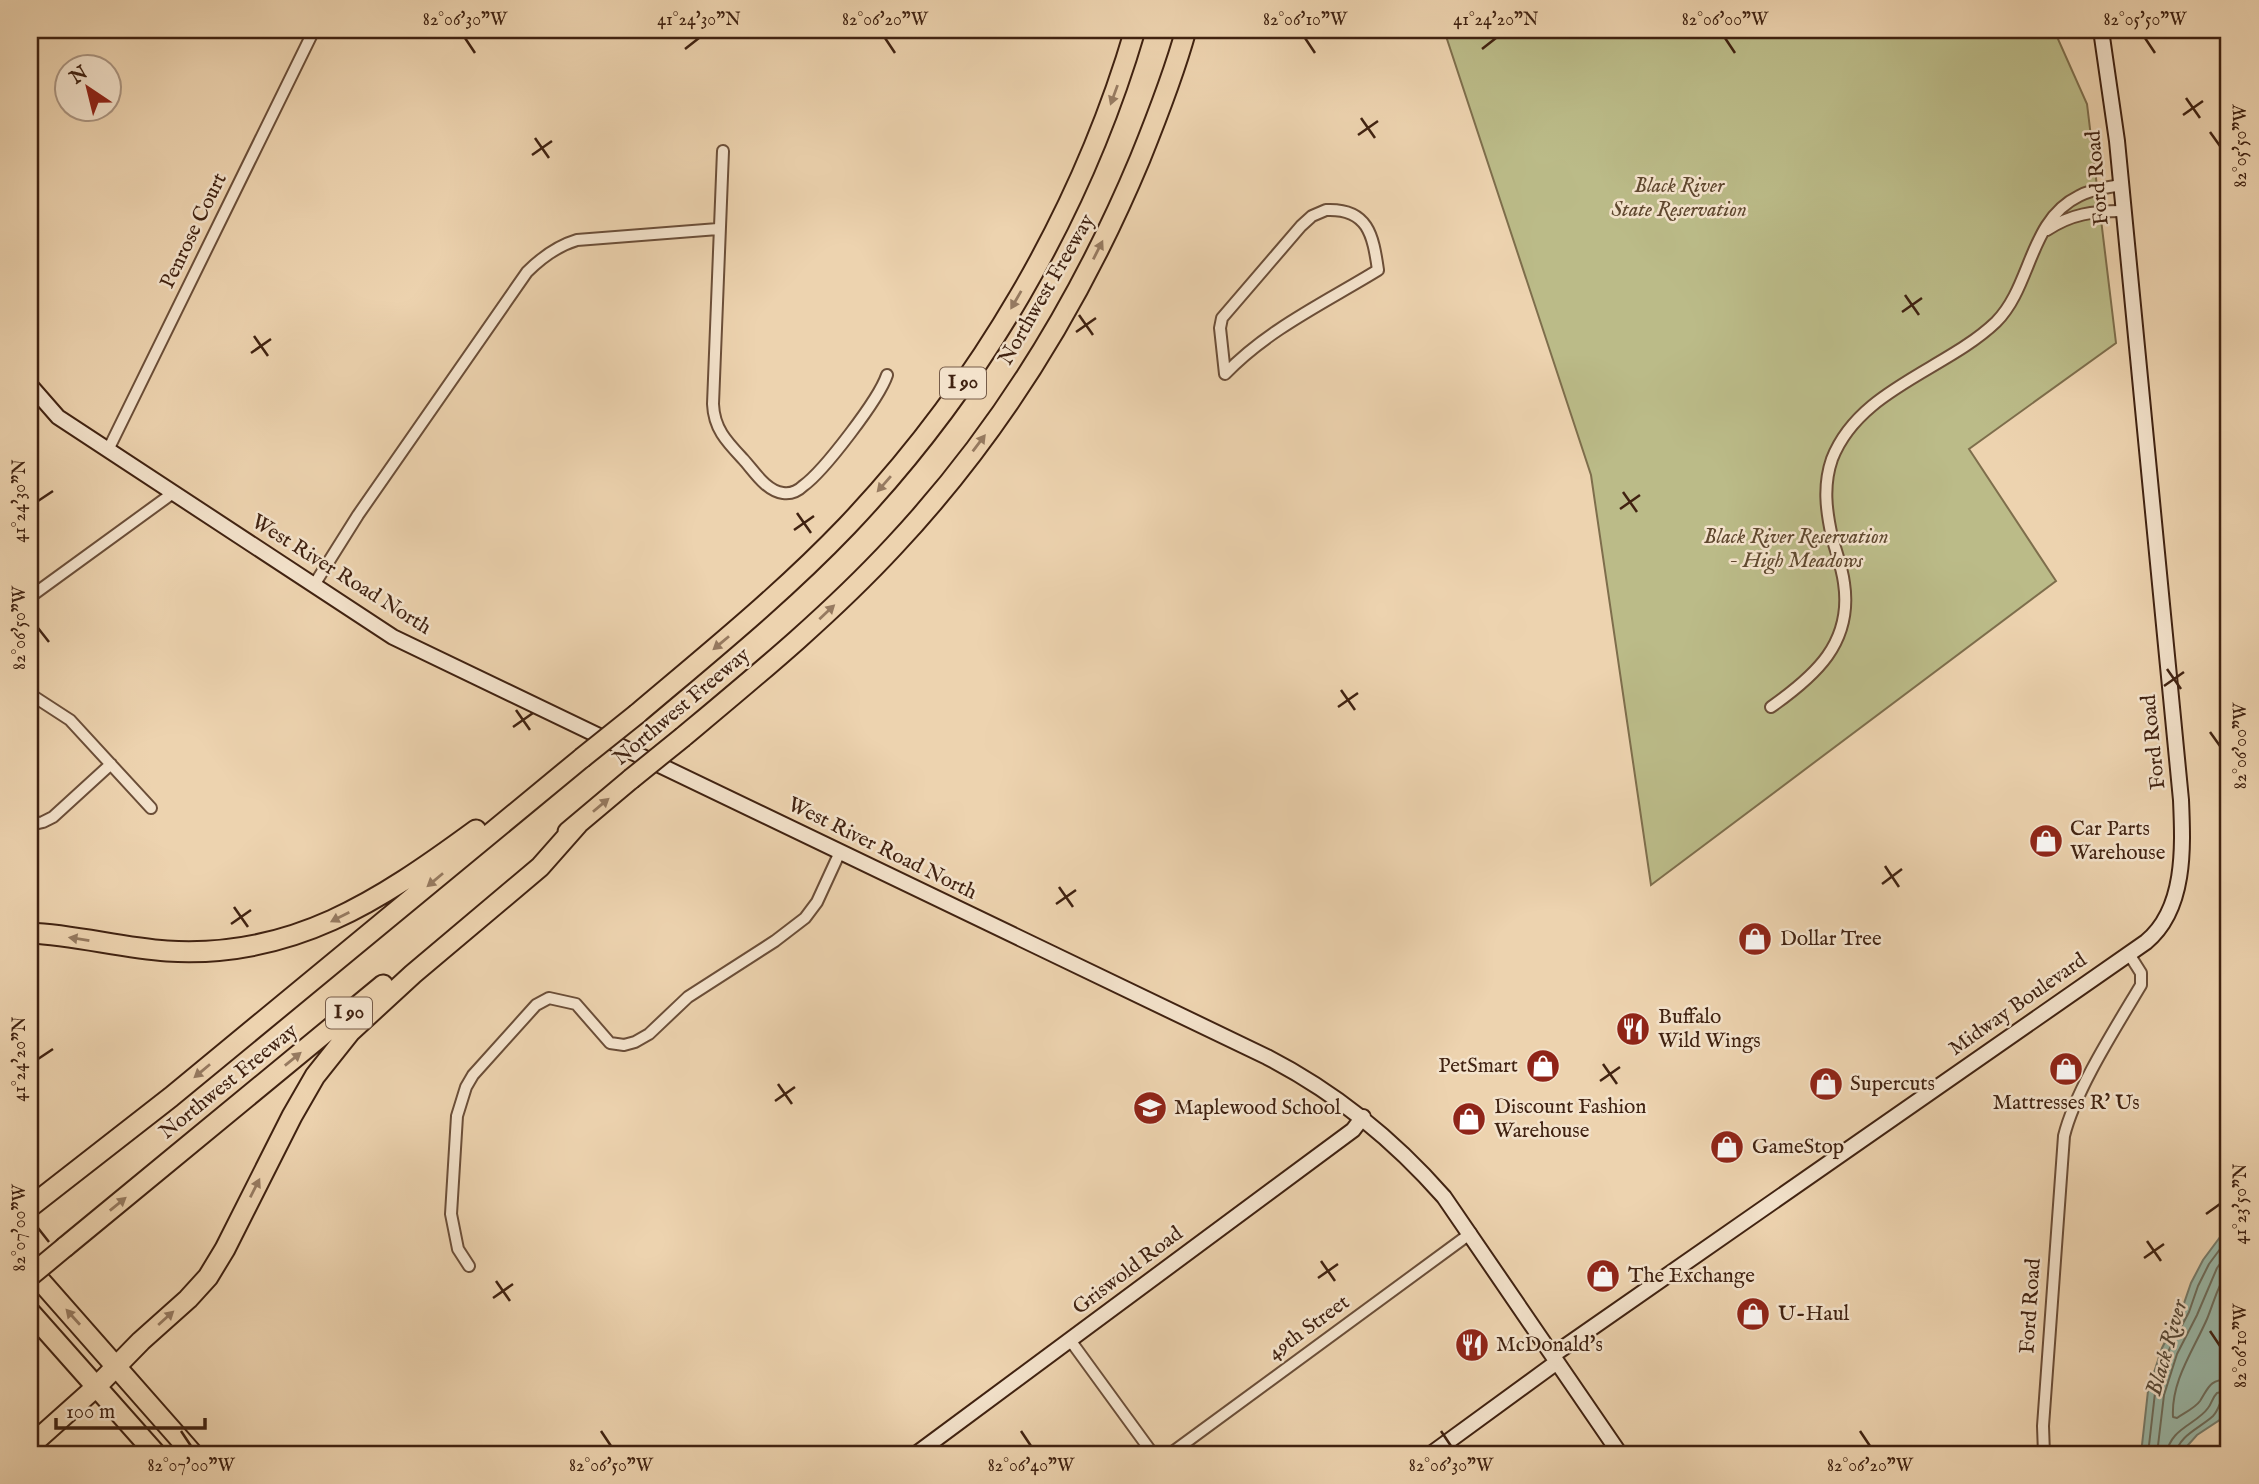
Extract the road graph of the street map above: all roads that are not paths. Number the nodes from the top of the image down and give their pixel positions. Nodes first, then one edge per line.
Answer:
1 (314, 30) edge
2 (1135, 30) edge
3 (1186, 30) edge
4 (2101, 30) edge
5 (723, 151) dead end
6 (2120, 185) junction
7 (2122, 211) junction
8 (718, 229) junction
9 (2042, 234) junction
10 (1244, 354) joint
11 (887, 375) dead end
12 (30, 385) edge
13 (108, 450) junction
14 (173, 493) junction
15 (314, 585) junction
16 (30, 597) edge
17 (30, 694) edge
18 (1771, 707) dead end
19 (580, 756) junction
20 (111, 764) junction
21 (151, 808) dead end
22 (578, 824) junction
23 (30, 825) edge
24 (840, 852) junction
25 (30, 933) edge
26 (2129, 954) junction
27 (1363, 1117) junction
28 (30, 1207) edge
29 (1471, 1233) junction
30 (469, 1266) dead end
31 (30, 1269) edge
32 (30, 1276) edge
33 (30, 1312) edge
34 (1070, 1340) junction
35 (1555, 1358) junction
36 (117, 1365) junction
37 (96, 1387) junction
38 (30, 1446) edge
39 (1438, 1452) edge
40 (156, 1454) edge
41 (194, 1454) edge
42 (916, 1454) edge
43 (1153, 1454) edge
44 (1170, 1454) edge
45 (1620, 1454) edge
46 (2044, 1454) edge

1 - 13 street, Penrose Court
2 -> 19 highway, Northwest Freeway / I 90, bridge
22 -> 3 highway, Northwest Freeway / I 90, bridge
4 - 6 street, Ford Road
5 - 8 street
6 - 7 street, Ford Road
6 - 9 street
7 - 9 street
7 - 26 street, Ford Road
8 - 11 street
8 - 15 street
9 - 18 street
10 - 10 street
12 - 13 street, West River Road North
13 - 14 street, West River Road North
14 - 15 street, West River Road North
14 - 16 street
15 - 24 street, West River Road North
17 - 20 street
19 -> 25 highway
19 -> 28 highway, Northwest Freeway / I 90
20 - 21 street
20 - 23 street
32 -> 22 highway, Northwest Freeway / I 90, bridge
36 -> 22 highway
24 - 27 street, West River Road North
24 - 30 street
26 - 35 street, Midway Boulevard
26 - 46 street, Ford Road
27 - 29 street, West River Road North
27 - 34 street, Griswold Road
29 - 35 street, West River Road North
29 - 44 street, 49th Street
36 -> 31 highway
33 - 37 highway
34 - 42 street, Griswold Road
34 - 43 street
35 - 39 street, Midway Boulevard
35 - 45 street, West River Road North
36 - 37 highway
36 - 41 highway
37 - 38 highway
37 - 40 highway

